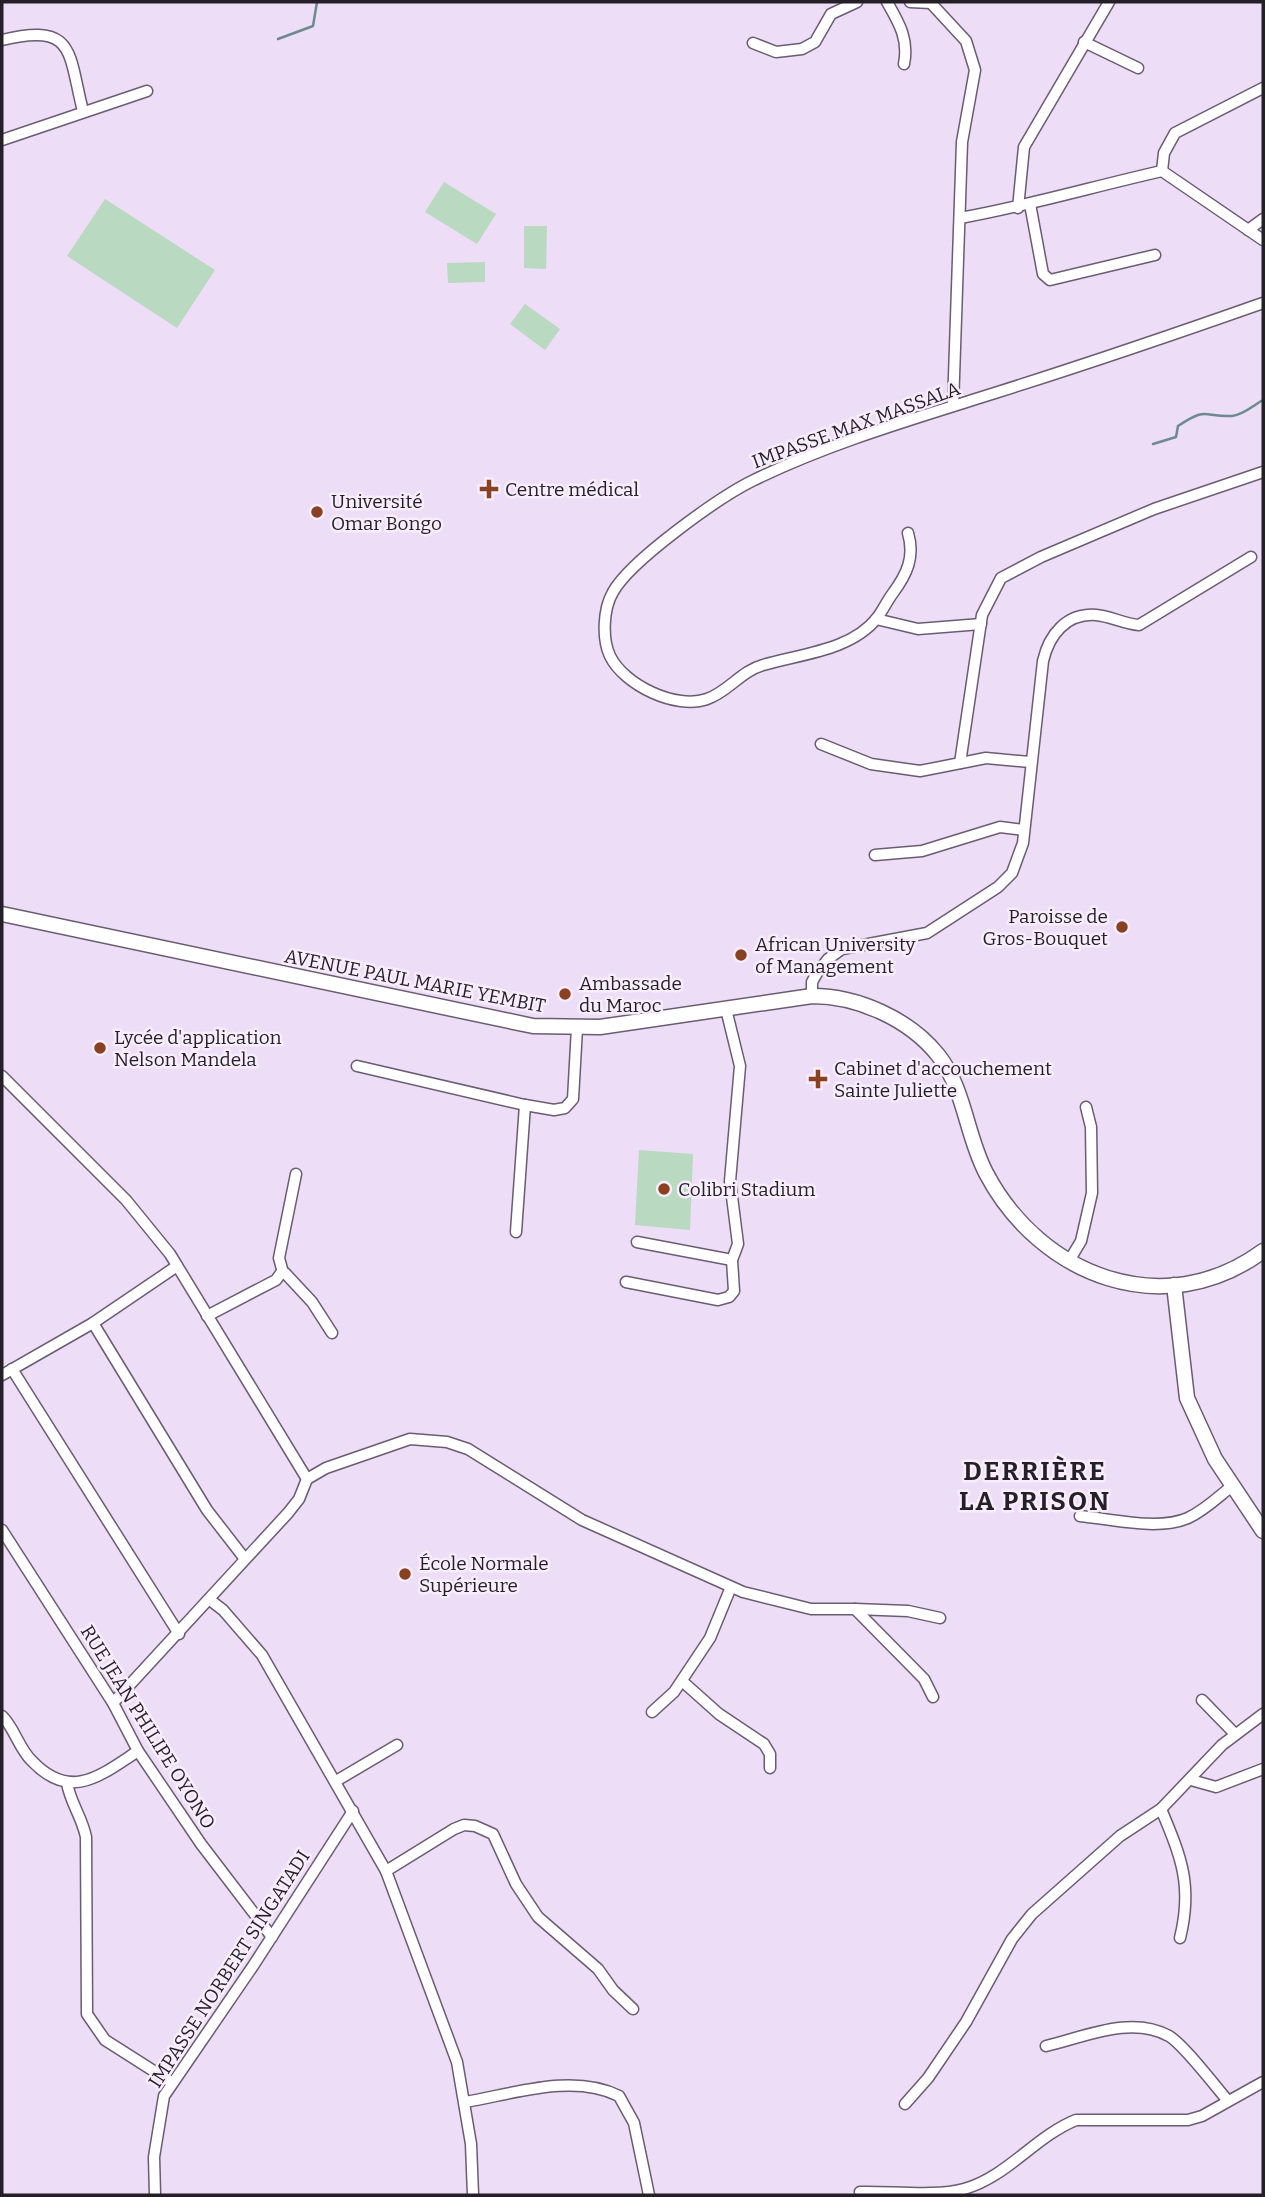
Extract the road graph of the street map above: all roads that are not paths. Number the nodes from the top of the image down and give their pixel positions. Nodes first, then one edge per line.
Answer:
1 (857, 2) edge
2 (887, 2) edge
3 (911, 2) edge
4 (931, 2) edge
5 (1109, 2) edge
6 (2, 40) edge
7 (1084, 42) junction
8 (753, 43) dead end
9 (904, 64) dead end
10 (1138, 68) dead end
11 (1263, 88) edge
12 (147, 91) dead end
13 (83, 111) junction
14 (2, 140) edge
15 (1162, 171) junction
16 (1030, 204) junction
17 (1018, 208) junction
18 (960, 218) junction
19 (1263, 219) edge
20 (1248, 230) junction
21 (1263, 240) edge
22 (1155, 255) dead end
23 (1263, 303) edge
24 (953, 406) junction
25 (1263, 472) edge
26 (908, 533) dead end
27 (1251, 557) dead end
28 (876, 619) junction
29 (981, 624) junction
30 (821, 744) dead end
31 (960, 762) junction
32 (1030, 762) junction
33 (1024, 830) junction
34 (875, 855) dead end
35 (2, 914) edge
36 (812, 996) junction
37 (726, 1009) junction
38 (577, 1028) junction
39 (357, 1066) dead end
40 (2, 1076) edge
41 (525, 1105) junction
42 (1086, 1107) dead end
43 (296, 1174) dead end
44 (516, 1232) dead end
45 (636, 1242) dead end
46 (1263, 1251) edge
47 (732, 1260) junction
48 (1069, 1261) junction
49 (177, 1266) junction
50 (282, 1271) junction
51 (626, 1282) dead end
52 (1174, 1284) junction
53 (207, 1316) junction
54 (93, 1324) junction
55 (332, 1333) dead end
56 (7, 1372) edge
57 (307, 1479) junction
58 (1232, 1486) junction
59 (1080, 1516) dead end
60 (2, 1530) edge
61 (1263, 1531) edge
62 (245, 1559) junction
63 (731, 1587) junction
64 (210, 1600) junction
65 (855, 1609) junction
66 (940, 1618) dead end
67 (179, 1634) junction
68 (682, 1681) junction
69 (933, 1697) dead end
70 (1202, 1700) dead end
71 (113, 1703) junction
72 (652, 1712) dead end
73 (1263, 1714) edge
74 (2, 1715) edge
75 (1235, 1734) junction
76 (397, 1745) dead end
77 (138, 1751) junction
78 (770, 1768) dead end
79 (1263, 1769) edge
80 (1191, 1780) junction
81 (336, 1781) junction
82 (67, 1783) junction
83 (1161, 1809) junction
84 (353, 1811) junction
85 (386, 1871) junction
86 (272, 1937) junction
87 (1180, 1938) dead end
88 (633, 2009) dead end
89 (1046, 2046) dead end
90 (171, 2082) junction
91 (1263, 2082) edge
92 (1228, 2101) junction
93 (465, 2102) junction
94 (905, 2104) dead end
95 (860, 2192) dead end
96 (155, 2195) edge
97 (473, 2195) edge
98 (649, 2195) edge

1 - 8 street
2 - 9 street
3 - 4 street
4 - 18 street
5 - 7 street
6 - 13 street
7 - 10 street
7 - 17 street
11 - 15 street
12 - 13 street
13 - 14 street
15 - 16 street
15 - 20 street
16 - 17 street
16 - 22 street
17 - 18 street
18 - 24 street
19 - 20 street
20 - 21 street
23 - 24 street, IMPASSE MAX MASSALA
24 - 28 street, IMPASSE MAX MASSALA
25 - 29 street
26 - 28 street, IMPASSE MAX MASSALA
27 - 32 street
28 - 29 street
29 - 31 street
30 - 31 street
31 - 32 street
32 - 33 street
33 - 34 street
33 - 36 street
35 - 38 main road, AVENUE PAUL MARIE YEMBIT
36 - 37 main road, AVENUE PAUL MARIE YEMBIT
36 - 48 main road, AVENUE PAUL MARIE YEMBIT
37 - 38 main road, AVENUE PAUL MARIE YEMBIT
37 - 47 street
38 - 41 street
39 - 41 street
40 - 49 street
41 - 44 street
42 - 48 street
43 - 50 street
45 - 47 street
46 - 52 main road, AVENUE PAUL MARIE YEMBIT
47 - 51 street
48 - 52 main road, AVENUE PAUL MARIE YEMBIT
49 - 53 street
49 - 54 street
50 - 53 street
50 - 55 street
52 - 58 main road
53 - 57 street
54 - 56 street
54 - 62 street
56 - 67 street
57 - 62 street
57 - 63 street
58 - 59 street
58 - 61 main road
60 - 71 street, RUE JEAN PHILIPE OYONO
62 - 64 street
63 - 65 street
63 - 68 street
64 - 67 street
64 - 81 street
65 - 66 street
65 - 69 street
67 - 71 street
68 - 72 street
68 - 78 street
70 - 75 street
71 - 77 street, RUE JEAN PHILIPE OYONO
73 - 75 street
74 - 82 street
75 - 80 street
76 - 81 street
77 - 82 street
77 - 86 street, RUE JEAN PHILIPE OYONO
79 - 80 street
80 - 83 street
81 - 84 street
82 - 90 street
83 - 87 street
83 - 94 street
84 - 85 street
84 - 86 street, IMPASSE NORBERT SINGATADI
85 - 88 street
85 - 93 street
86 - 90 street, IMPASSE NORBERT SINGATADI
89 - 92 street
90 - 96 street, IMPASSE NORBERT SINGATADI
91 - 92 street
92 - 95 street
93 - 97 street
93 - 98 street

